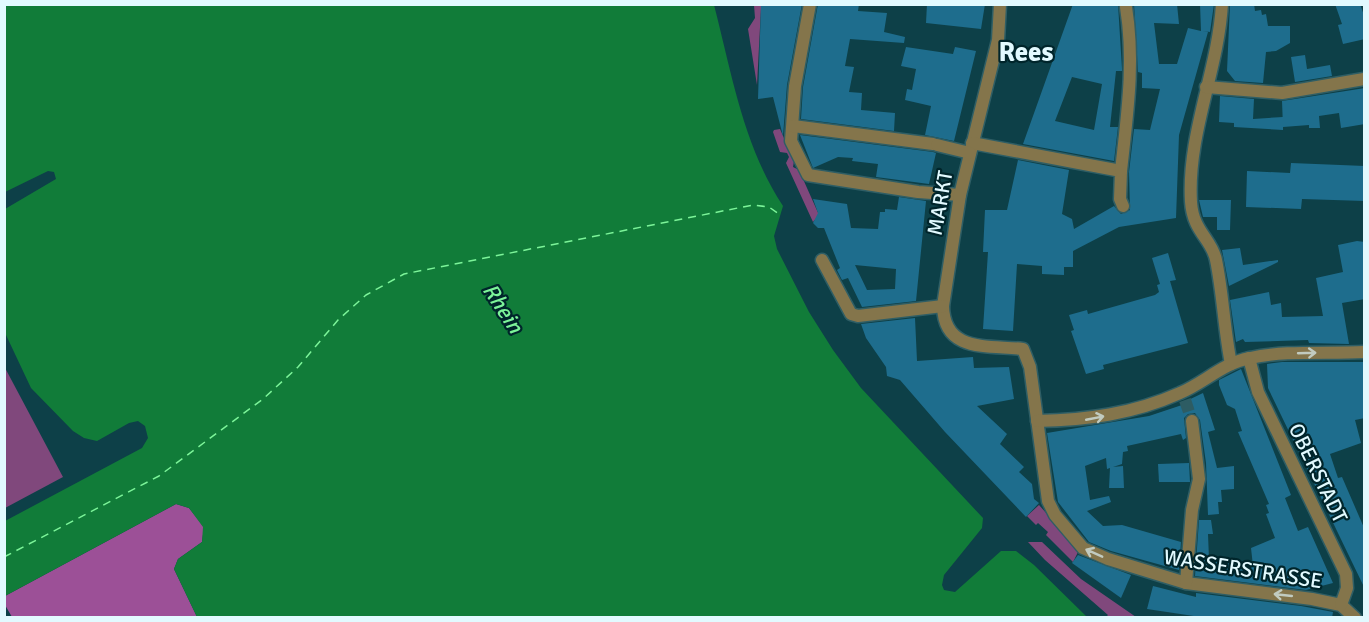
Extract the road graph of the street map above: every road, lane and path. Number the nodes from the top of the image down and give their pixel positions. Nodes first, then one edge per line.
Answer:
1 (810, 4) edge
2 (1000, 4) edge
3 (1222, 4) edge
4 (1126, 7) dead end
5 (1365, 79) edge
6 (1206, 87) junction
7 (793, 126) junction
8 (971, 148) junction
9 (1121, 171) junction
10 (960, 195) junction
11 (1123, 206) dead end
12 (822, 260) dead end
13 (943, 306) junction
14 (1023, 349) joint
15 (1365, 352) edge
16 (1249, 358) junction
17 (1231, 364) junction
18 (1192, 421) tunnel mouth
19 (1037, 422) junction
20 (1186, 583) junction
21 (1341, 605) junction
22 (1355, 618) edge

1 - 7 street
2 - 8 street, MARKT
3 - 6 street
4 - 9 street
5 - 6 street
6 - 17 street
7 - 8 street
7 - 10 street
8 - 9 street
8 - 10 street, MARKT
9 - 11 street
10 - 13 street, MARKT
12 - 13 street
13 - 14 street, MARKT
14 - 19 street, WASSERSTRASSE
16 -> 15 street
16 - 17 street
16 - 21 street, OBERSTADT
19 -> 17 street
18 - 20 street
20 -> 19 street, WASSERSTRASSE
21 -> 20 street, WASSERSTRASSE
21 - 22 street, WASSERSTRASSE

